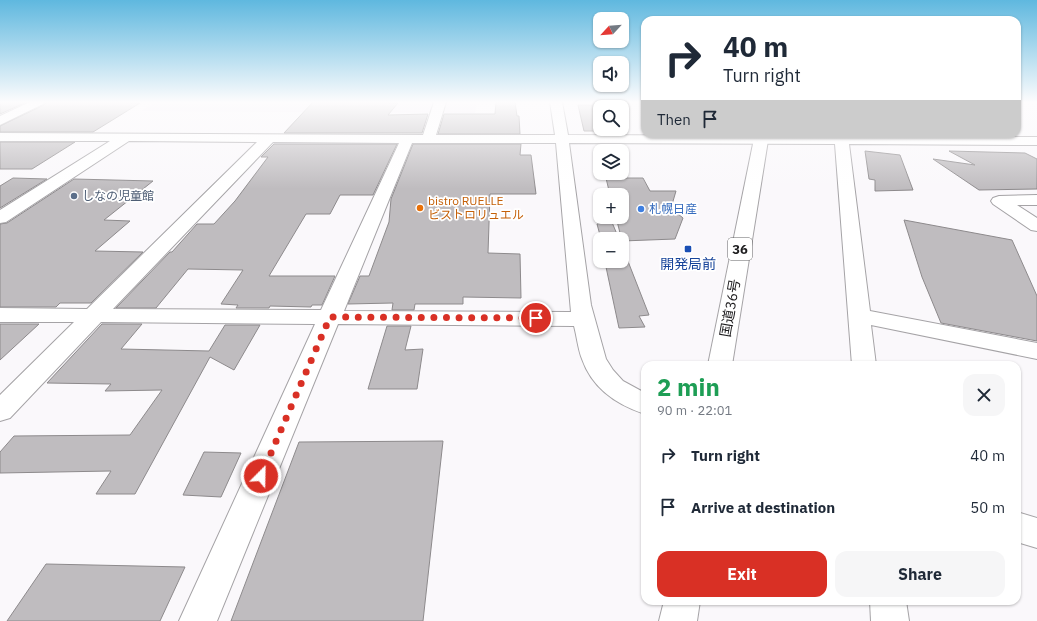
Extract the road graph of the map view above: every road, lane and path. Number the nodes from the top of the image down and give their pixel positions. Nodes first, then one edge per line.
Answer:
1 (423, 131) edge
2 (561, 131) edge
3 (0, 137) edge
4 (125, 138) junction
5 (269, 138) junction
6 (562, 138) junction
7 (641, 138) edge
8 (761, 138) edge
9 (842, 138) edge
10 (890, 138) edge
11 (418, 139) junction
12 (1036, 141) edge
13 (1037, 200) edge
14 (0, 218) edge
15 (1037, 226) edge
16 (0, 315) edge
17 (93, 316) junction
18 (859, 316) junction
19 (330, 317) junction
20 (584, 319) junction
21 (1037, 351) edge
22 (721, 361) edge
23 (864, 361) edge
24 (641, 402) edge
25 (0, 411) edge
26 (1021, 528) edge
27 (1037, 533) edge
28 (681, 605) edge
29 (888, 605) edge
30 (198, 621) edge
31 (678, 621) edge
32 (890, 621) edge

1 - 11 main road
2 - 6 main road
3 - 4 main road
4 - 5 main road
4 - 14 main road
5 - 11 main road
5 - 17 main road
6 - 7 main road
6 - 11 main road
6 - 20 main road
8 - 22 main road, 国道36号 / 36
9 - 18 main road
10 - 12 main road
11 - 19 main road
13 - 15 main road
16 - 17 main road
17 - 19 main road
17 - 25 main road
18 - 21 main road
18 - 23 main road
19 - 20 main road
19 - 30 main road
20 - 24 main road
26 - 27 main road
28 - 31 main road
29 - 32 main road

